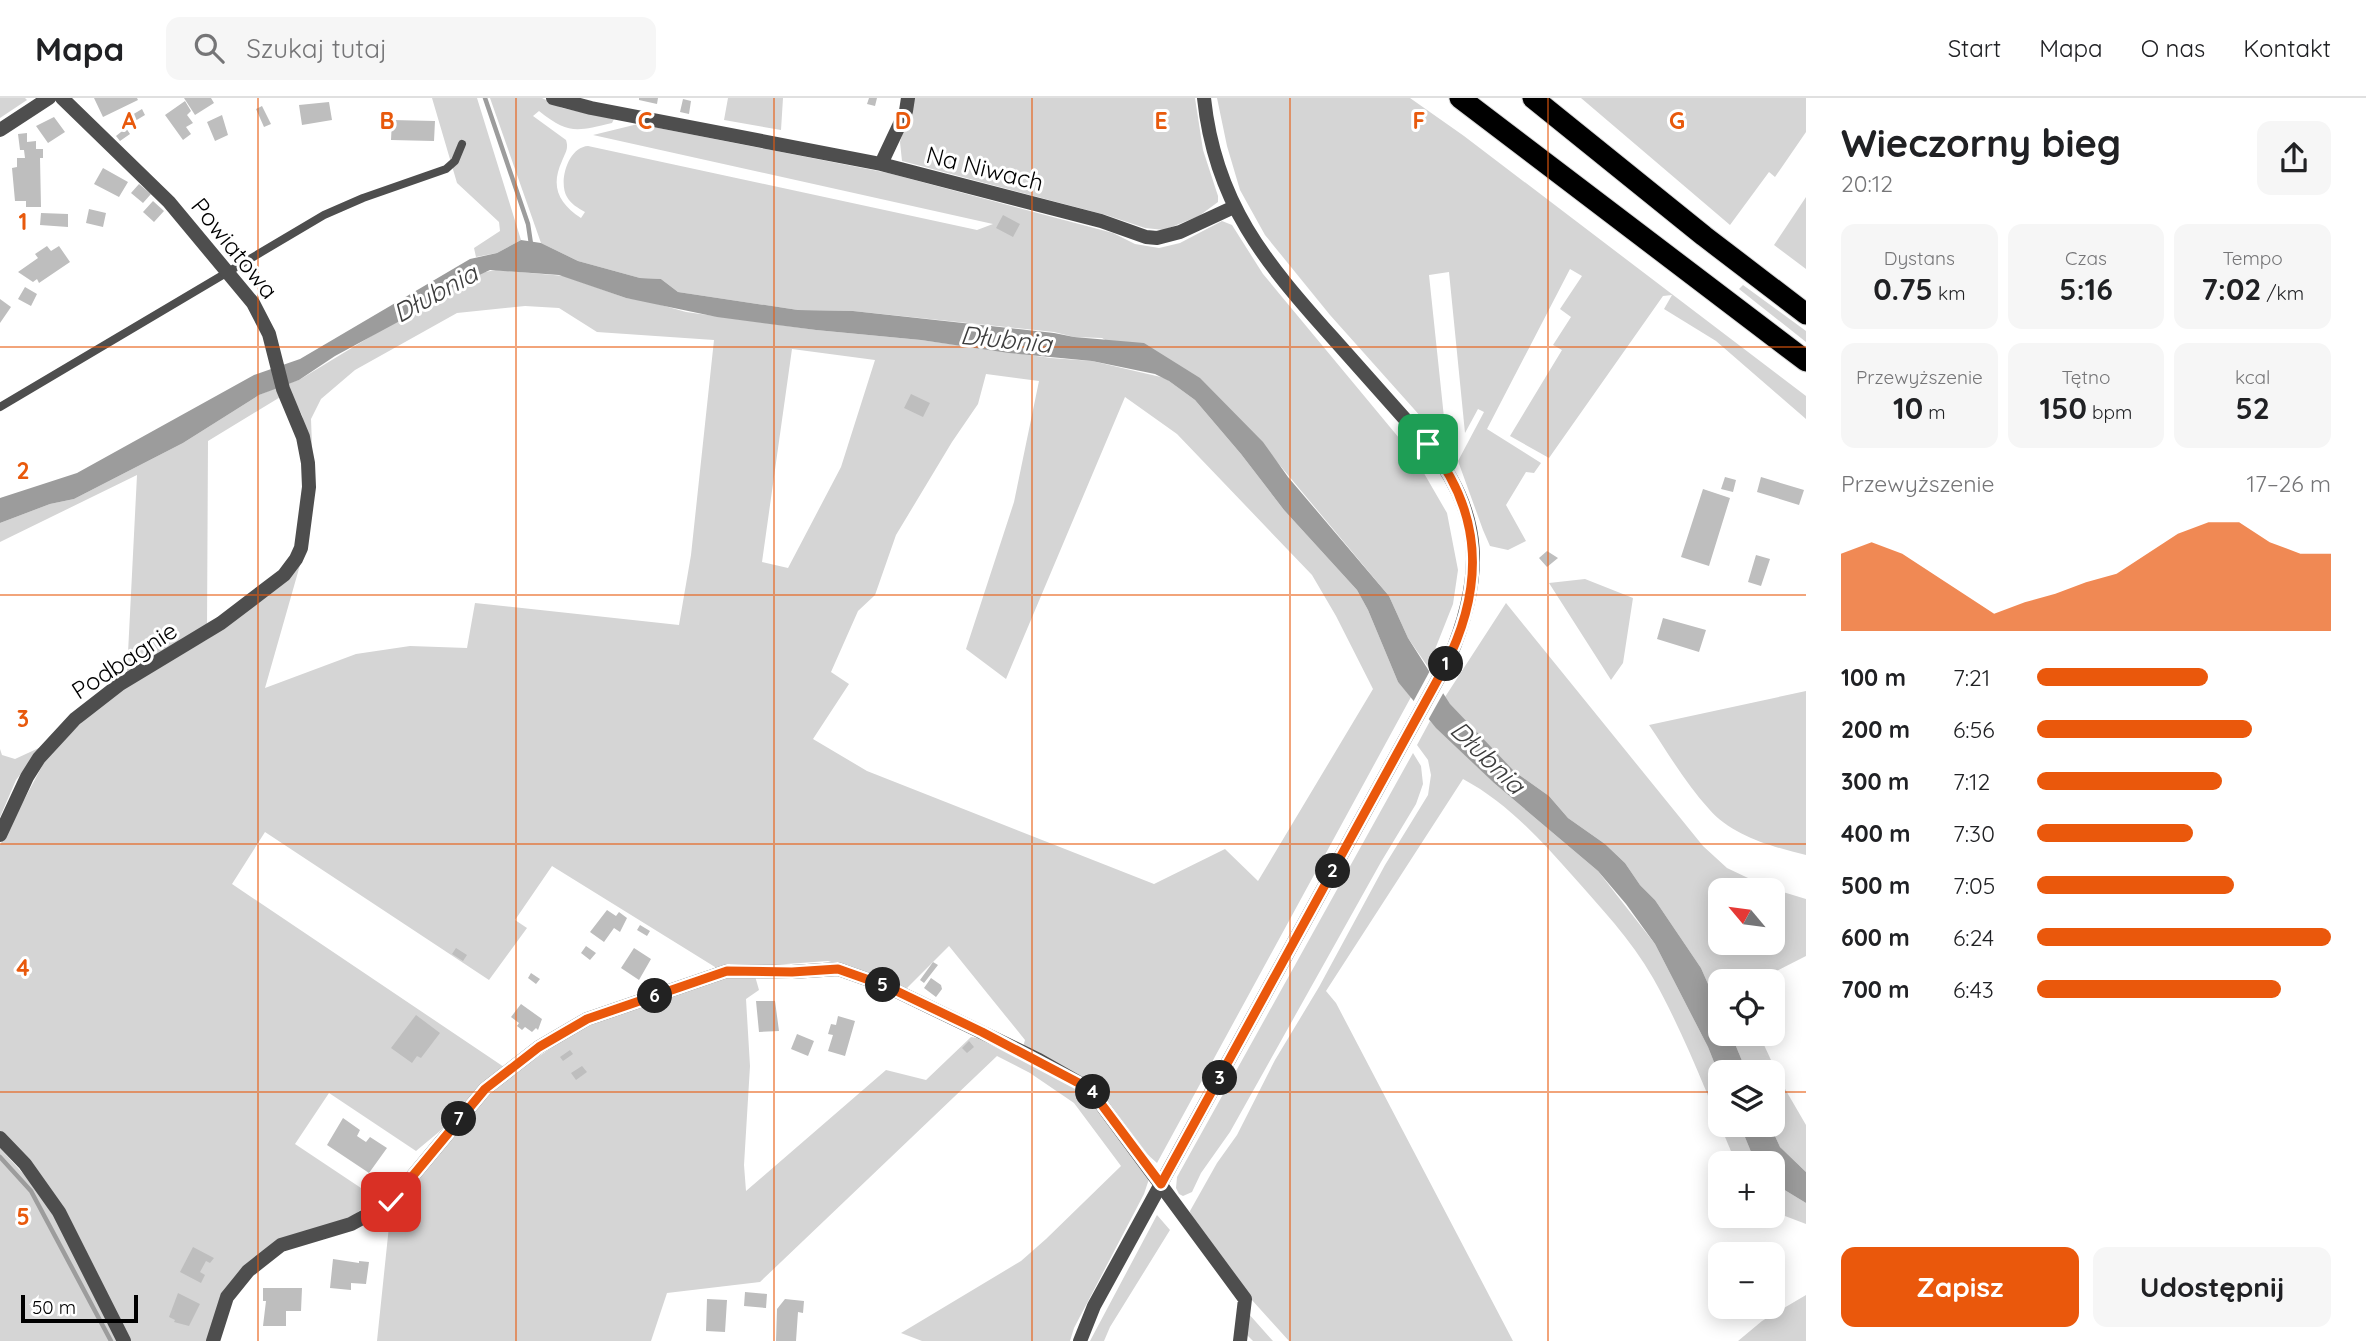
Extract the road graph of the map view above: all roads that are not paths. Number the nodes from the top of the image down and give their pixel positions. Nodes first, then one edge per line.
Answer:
1 (49, 98) edge
2 (62, 98) edge
3 (554, 98) edge
4 (908, 98) edge
5 (1205, 98) edge
6 (1460, 98) edge
7 (1533, 98) edge
8 (0, 130) edge
9 (462, 144) dead end
10 (881, 164) junction
11 (1234, 207) junction
12 (227, 271) junction
13 (1806, 314) edge
14 (1806, 361) edge
15 (0, 407) edge
16 (301, 548) joint
17 (0, 835) edge
18 (0, 1138) edge
19 (1161, 1184) junction
20 (124, 1341) edge
21 (214, 1341) edge
22 (1080, 1341) edge
23 (1240, 1341) edge

1 - 8 street
2 - 12 street, Powiatowa
3 - 10 street, Na Niwach
4 - 10 street
5 - 11 street
6 - 14 highway
7 - 13 highway
9 - 12 lane
10 - 11 street, Na Niwach
11 - 19 street
12 - 15 lane
12 - 16 street, Powiatowa
16 - 17 street, Podbagnie
18 - 20 street
19 - 21 street
19 - 22 street
19 - 23 street

